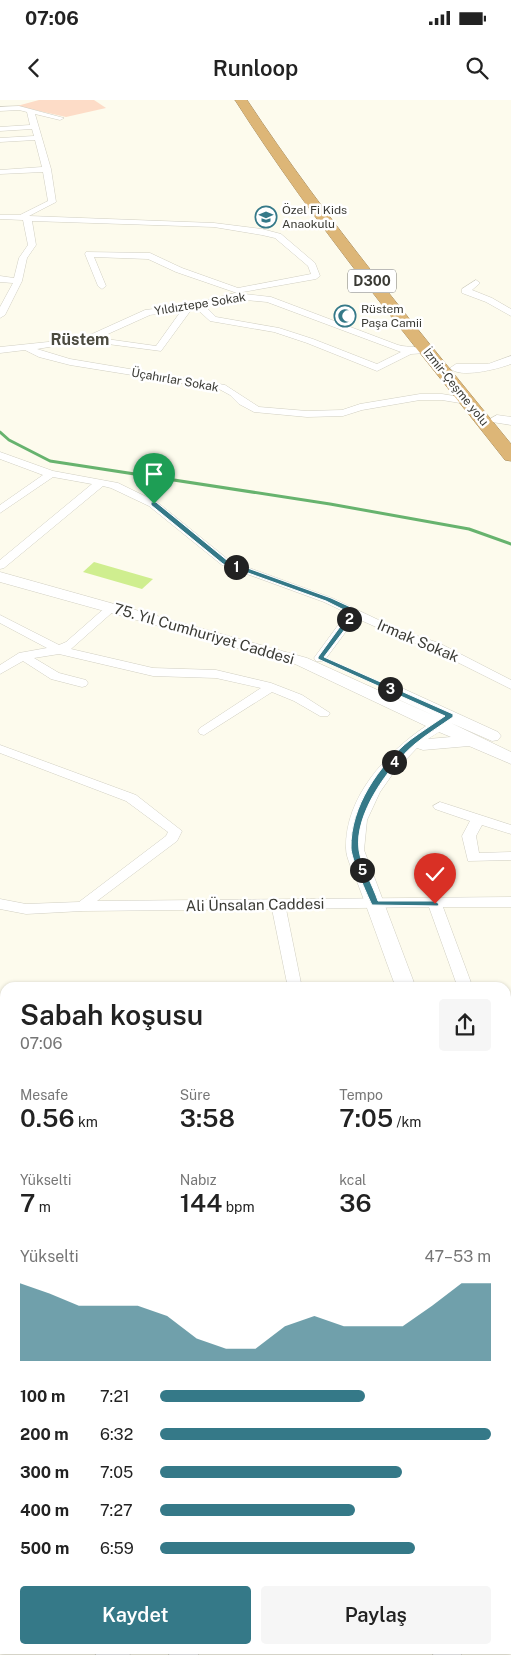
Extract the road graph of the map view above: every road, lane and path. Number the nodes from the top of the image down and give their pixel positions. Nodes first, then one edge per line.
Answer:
1 (241, 100) edge
2 (251, 100) edge
3 (0, 108) edge
4 (30, 111) junction
5 (60, 118) dead end
6 (34, 127) junction
7 (0, 129) edge
8 (37, 138) junction
9 (0, 140) edge
10 (47, 169) junction
11 (0, 172) edge
12 (0, 217) edge
13 (16, 218) junction
14 (27, 218) junction
15 (0, 279) edge
16 (18, 281) junction
17 (476, 283) dead end
18 (102, 286) dead end
19 (236, 293) junction
20 (198, 306) junction
21 (188, 308) junction
22 (511, 313) edge
23 (0, 315) edge
24 (84, 338) junction
25 (28, 348) junction
26 (0, 350) edge
27 (426, 350) junction
28 (409, 351) junction
29 (511, 360) edge
30 (456, 368) junction
31 (466, 400) junction
32 (504, 420) edge
33 (511, 437) edge
34 (511, 456) edge
35 (1, 457) edge
36 (51, 474) junction
37 (100, 483) junction
38 (0, 510) edge
39 (0, 568) edge
40 (0, 578) edge
41 (111, 608) junction
42 (354, 612) junction
43 (0, 618) edge
44 (59, 650) junction
45 (23, 656) junction
46 (320, 658) junction
47 (0, 670) edge
48 (82, 683) dead end
49 (511, 684) edge
50 (271, 687) junction
51 (324, 713) dead end
52 (449, 723) junction
53 (204, 731) dead end
54 (472, 740) junction
55 (422, 745) junction
56 (511, 745) edge
57 (0, 749) edge
58 (405, 752) junction
59 (511, 759) edge
60 (440, 806) dead end
61 (478, 819) junction
62 (511, 830) edge
63 (511, 856) edge
64 (511, 902) edge
65 (375, 903) junction
66 (0, 904) edge
67 (435, 904) junction
68 (278, 905) junction
69 (82, 906) junction
70 (294, 982) edge
71 (404, 982) edge
72 (464, 982) edge

1 - 27 highway, İzmir-Çeşme yolu / D300
2 - 30 highway, İzmir-Çeşme yolu / D300
3 - 4 street
4 - 5 street
4 - 6 street
6 - 7 street
6 - 8 street
8 - 9 street
8 - 10 street
10 - 11 street
10 - 13 street
12 - 13 street
13 - 14 street
14 - 16 street
14 - 19 street
15 - 16 street
16 - 23 street
17 - 22 street
18 - 19 street
19 - 20 street, Yıldıztepe Sokak
19 - 28 street, Yıldıztepe Sokak
20 - 21 street, Yıldıztepe Sokak
20 - 28 street
21 - 24 street, Yıldıztepe Sokak
21 - 24 street
24 - 25 street, Yıldıztepe Sokak
25 - 26 street, Yıldıztepe Sokak
25 - 31 street, Üçahırlar Sokak
27 - 28 street, Yıldıztepe Sokak
27 - 31 highway, İzmir-Çeşme yolu / D300
29 - 30 street
30 - 32 highway, İzmir-Çeşme yolu / D300
31 - 34 highway, İzmir-Çeşme yolu / D300
32 - 33 highway, İzmir-Çeşme yolu / D300
35 - 36 street, Irmak Sokak
36 - 37 street, Irmak Sokak
36 - 38 street
37 - 39 street
37 - 42 street, Irmak Sokak
39 - 46 street, 75. Yıl Cumhuriyet Caddesi
40 - 41 street, 75. Yıl Cumhuriyet Caddesi
41 - 44 street
41 - 52 street, 75. Yıl Cumhuriyet Caddesi
42 - 46 street
42 - 49 street, Irmak Sokak
43 - 44 street
44 - 45 street
44 - 50 street
45 - 47 street
45 - 48 street
46 - 52 street, 75. Yıl Cumhuriyet Caddesi
50 - 51 street
50 - 53 street
52 - 54 street, 75. Yıl Cumhuriyet Caddesi
52 - 55 street
52 - 56 street, 75. Yıl Cumhuriyet Caddesi
52 - 58 street
54 - 55 street
54 - 59 street, 75. Yıl Cumhuriyet Caddesi
55 - 58 street
57 - 69 street
58 - 65 street
60 - 61 street
61 - 62 street
61 - 63 street
64 - 67 street, Ali Ünsalan Caddesi
65 - 67 street, Ali Ünsalan Caddesi
65 - 68 street, Ali Ünsalan Caddesi
65 - 71 street
66 - 69 street, Ali Ünsalan Caddesi
67 - 72 street
68 - 69 street, Ali Ünsalan Caddesi
68 - 70 street

